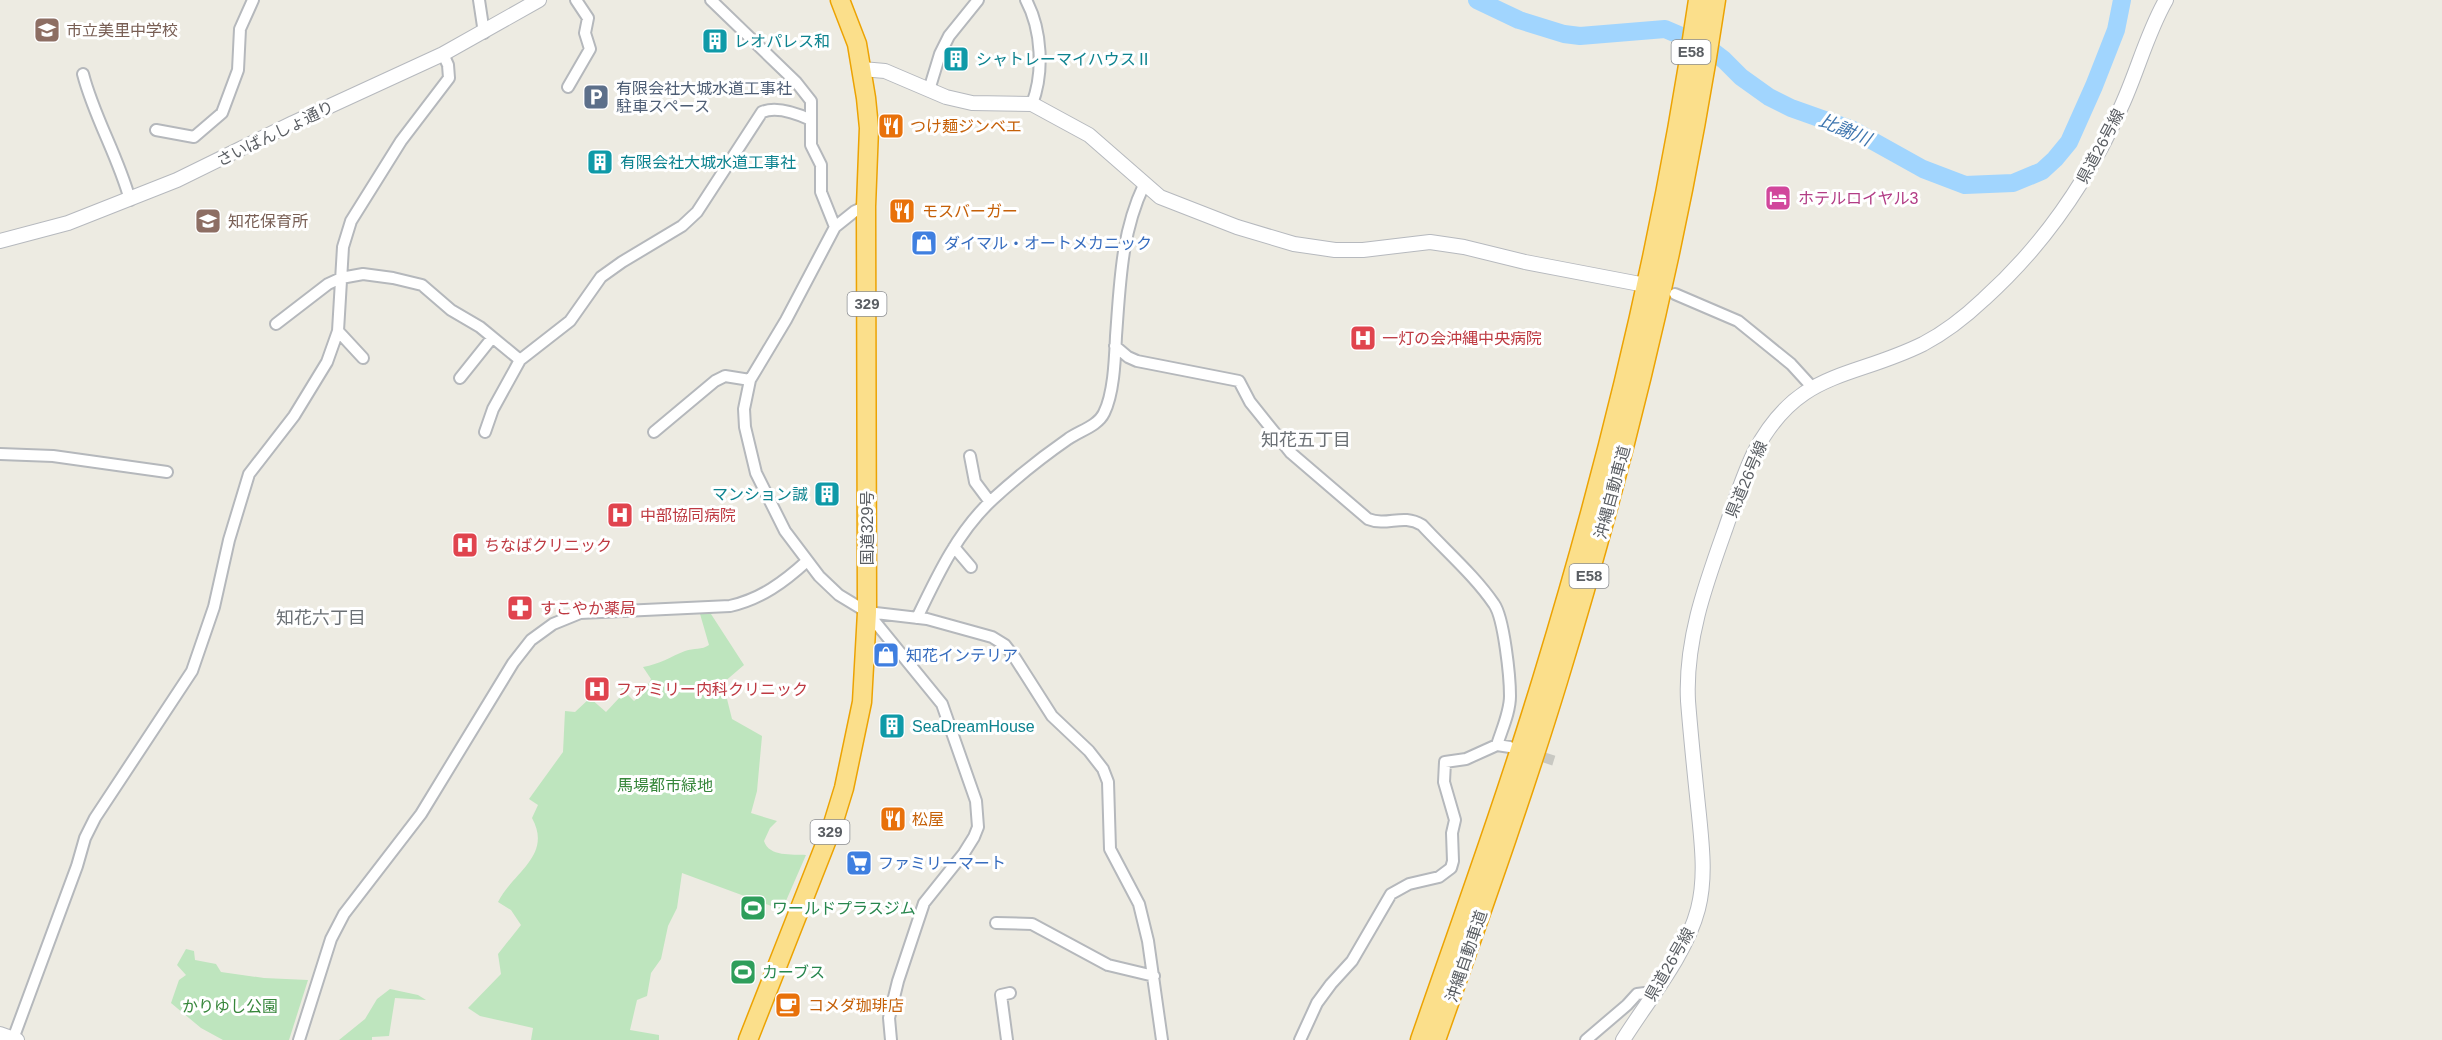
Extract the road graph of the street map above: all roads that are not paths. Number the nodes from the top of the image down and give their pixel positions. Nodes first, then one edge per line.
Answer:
1 (253, 0) edge
2 (479, 0) edge
3 (539, 0) edge
4 (576, 0) edge
5 (711, 0) edge
6 (840, 0) edge
7 (978, 0) edge
8 (1026, 0) edge
9 (1698, 0) edge
10 (1716, 0) edge
11 (2166, 0) edge
12 (484, 33) junction
13 (443, 54) junction
14 (862, 69) junction
15 (83, 74) dead end
16 (568, 87) dead end
17 (929, 90) junction
18 (1692, 102) junction
19 (1032, 104) junction
20 (811, 120) junction
21 (156, 130) dead end
22 (1144, 184) junction
23 (130, 200) junction
24 (866, 206) junction
25 (835, 227) junction
26 (0, 241) edge
27 (341, 278) junction
28 (1640, 284) dead end
29 (1675, 294) dead end
30 (276, 324) dead end
31 (338, 331) junction
32 (492, 338) junction
33 (1116, 346) junction
34 (363, 358) dead end
35 (520, 360) junction
36 (460, 378) dead end
37 (750, 380) junction
38 (1812, 387) junction
39 (485, 432) dead end
40 (654, 432) dead end
41 (0, 454) edge
42 (970, 456) dead end
43 (167, 472) dead end
44 (990, 502) junction
45 (954, 548) junction
46 (807, 561) junction
47 (971, 567) dead end
48 (867, 612) junction
49 (917, 618) junction
50 (1497, 745) junction
51 (1510, 747) dead end
52 (996, 922) dead end
53 (1154, 976) junction
54 (1010, 993) dead end
55 (1652, 996) junction
56 (10, 1038) edge
57 (299, 1040) edge
58 (748, 1040) edge
59 (891, 1040) edge
60 (1007, 1040) edge
61 (1162, 1040) edge
62 (1300, 1040) edge
63 (1420, 1040) edge
64 (1436, 1040) edge
65 (1586, 1040) edge
66 (1623, 1040) edge

1 - 21 street
2 - 12 street
3 - 12 main road, さいばんしょ通り
4 - 16 street
5 - 20 street
6 - 14 highway, 国道329号 / 329
7 - 17 street
8 - 19 street
9 - 18 highway, 沖縄自動車道 / E58
10 - 18 highway, 沖縄自動車道 / E58
11 - 38 main road, 県道26号線
12 - 13 main road, さいばんしょ通り
13 - 23 main road, さいばんしょ通り
13 - 27 street
14 - 17 main road
14 - 24 highway, 国道329号 / 329
15 - 23 street
17 - 19 main road
18 - 63 highway, 沖縄自動車道 / E58
18 - 64 highway, 沖縄自動車道 / E58
19 - 22 main road
20 - 25 street
20 - 35 street
22 - 28 main road
22 - 33 street
23 - 26 main road, さいばんしょ通り
24 - 25 street
24 - 48 highway, 国道329号 / 329
25 - 37 street
27 - 30 street
27 - 31 street
27 - 32 street
29 - 38 street
31 - 34 street
31 - 56 street
32 - 35 street
32 - 36 street
33 - 44 street
33 - 50 street
35 - 39 street
37 - 40 street
37 - 46 street
38 - 55 main road, 県道26号線
41 - 43 street
42 - 44 street
44 - 45 street
45 - 47 street
45 - 49 street
46 - 48 street
46 - 57 street
48 - 49 street
48 - 58 highway, 国道329号 / 329
48 - 59 street
49 - 53 street
50 - 51 street
50 - 62 street
52 - 53 street
53 - 61 street
54 - 60 street
55 - 65 street
55 - 66 main road, 県道26号線

